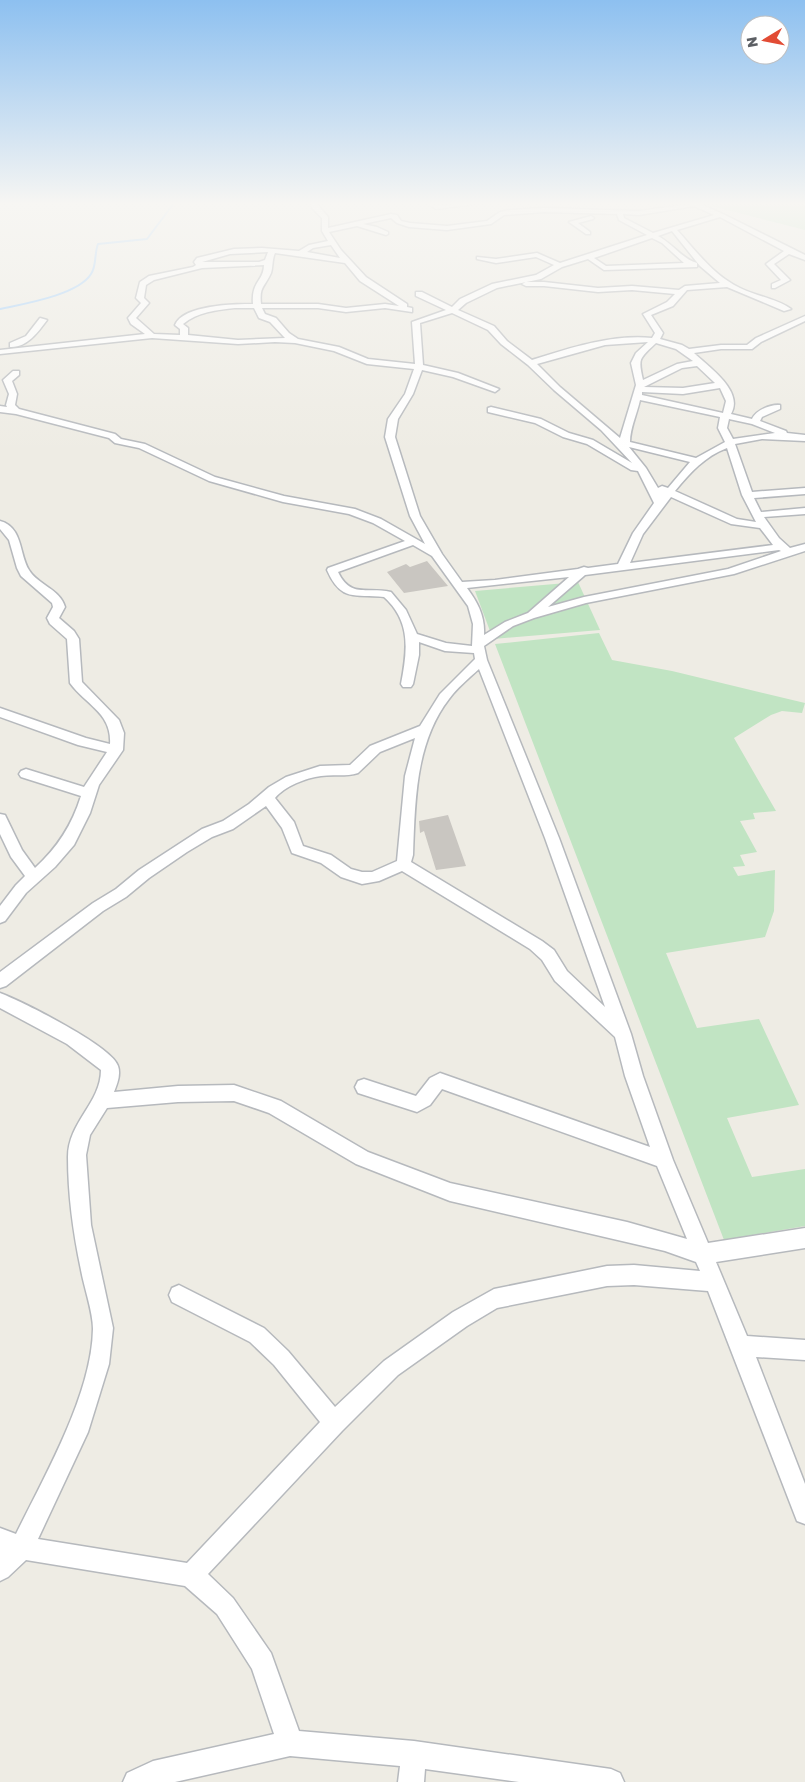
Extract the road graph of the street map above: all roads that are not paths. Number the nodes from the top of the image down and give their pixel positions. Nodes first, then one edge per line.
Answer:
1 (143, 286) edge
2 (258, 286) edge
3 (372, 286) edge
4 (495, 286) edge
5 (558, 286) edge
6 (706, 286) edge
7 (730, 286) edge
8 (681, 292) junction
9 (419, 294) dead end
10 (259, 307) junction
11 (787, 309) dead end
12 (409, 310) junction
13 (453, 310) junction
14 (805, 318) edge
15 (43, 320) dead end
16 (416, 322) junction
17 (152, 336) junction
18 (184, 337) junction
19 (295, 341) junction
20 (631, 341) junction
21 (655, 341) junction
22 (3, 351) edge
23 (687, 352) junction
24 (639, 355) junction
25 (531, 362) junction
26 (699, 362) junction
27 (420, 367) junction
28 (7, 371) dead end
29 (721, 385) junction
30 (496, 389) dead end
31 (639, 390) junction
32 (778, 406) dead end
33 (0, 409) edge
34 (491, 410) dead end
35 (16, 412) junction
36 (726, 415) junction
37 (754, 422) junction
38 (787, 434) junction
39 (805, 438) edge
40 (622, 443) junction
41 (730, 445) junction
42 (701, 458) junction
43 (648, 479) junction
44 (805, 491) edge
45 (670, 493) junction
46 (747, 495) junction
47 (659, 503) junction
48 (805, 511) edge
49 (756, 515) junction
50 (0, 524) edge
51 (765, 526) junction
52 (415, 541) junction
53 (805, 547) edge
54 (784, 549) junction
55 (437, 554) junction
56 (623, 566) junction
57 (584, 570) junction
58 (460, 585) junction
59 (530, 616) junction
60 (411, 636) junction
61 (479, 652) junction
62 (407, 684) dead end
63 (0, 712) edge
64 (426, 729) junction
65 (116, 750) junction
66 (26, 774) dead end
67 (88, 793) junction
68 (267, 798) junction
69 (0, 819) edge
70 (403, 864) junction
71 (34, 877) junction
72 (0, 917) edge
73 (0, 982) edge
74 (0, 1000) edge
75 (623, 1034) junction
76 (364, 1087) dead end
77 (102, 1102) junction
78 (664, 1160) junction
79 (805, 1238) edge
80 (702, 1254) junction
81 (716, 1282) junction
82 (180, 1295) dead end
83 (741, 1346) junction
84 (805, 1350) edge
85 (334, 1423) junction
86 (805, 1513) edge
87 (11, 1544) edge
88 (0, 1570) edge
89 (191, 1575) junction
90 (290, 1743) junction
91 (414, 1754) junction
92 (136, 1782) edge
93 (411, 1782) edge
94 (611, 1782) edge

1 - 17 street
2 - 10 street
3 - 12 street
4 - 13 street
5 - 8 street
6 - 8 street
7 - 11 street
8 - 21 street
9 - 13 street
10 - 12 street
10 - 18 street
10 - 19 street
12 - 16 street
13 - 16 street
13 - 25 street
14 - 23 street
15 - 22 street
16 - 27 street
17 - 18 street
17 - 22 street
18 - 19 street
19 - 27 street
20 - 21 street
20 - 24 street
20 - 25 street
21 - 23 street
21 - 24 street
23 - 26 street
24 - 31 street
25 - 40 street
26 - 29 street
26 - 31 street
27 - 30 street
27 - 55 street
28 - 35 street
29 - 31 street
29 - 36 street
31 - 36 street
31 - 40 street
32 - 37 street
33 - 35 street
34 - 43 street
35 - 52 street
36 - 37 street
36 - 41 street
37 - 38 street
38 - 39 street
38 - 41 street
40 - 42 street
40 - 43 street
41 - 42 street
41 - 46 street
42 - 45 street
43 - 45 street
43 - 47 street
44 - 46 street
45 - 47 street
45 - 51 street
46 - 49 street
47 - 56 street
48 - 49 street
49 - 51 street
50 - 65 street
51 - 54 street
52 - 55 street
52 - 60 street
53 - 54 street
54 - 56 street
54 - 59 street
55 - 58 street
56 - 57 street
57 - 58 street
57 - 59 street
58 - 61 street
59 - 61 street
60 - 61 street
60 - 62 street
61 - 64 street
61 - 75 street
63 - 65 street
64 - 68 street
64 - 70 street
65 - 67 street
66 - 67 street
67 - 71 street
68 - 70 street
68 - 73 street
69 - 71 street
70 - 75 street
71 - 72 street
74 - 77 street
75 - 78 street
76 - 78 street
77 - 80 street
77 - 87 street
78 - 80 street
79 - 80 street
80 - 81 street
81 - 83 street
81 - 85 street
82 - 85 street
83 - 84 street
83 - 86 street
85 - 89 street
87 - 88 street
87 - 89 street
89 - 90 street
90 - 91 street
90 - 92 street
91 - 93 street
91 - 94 street

